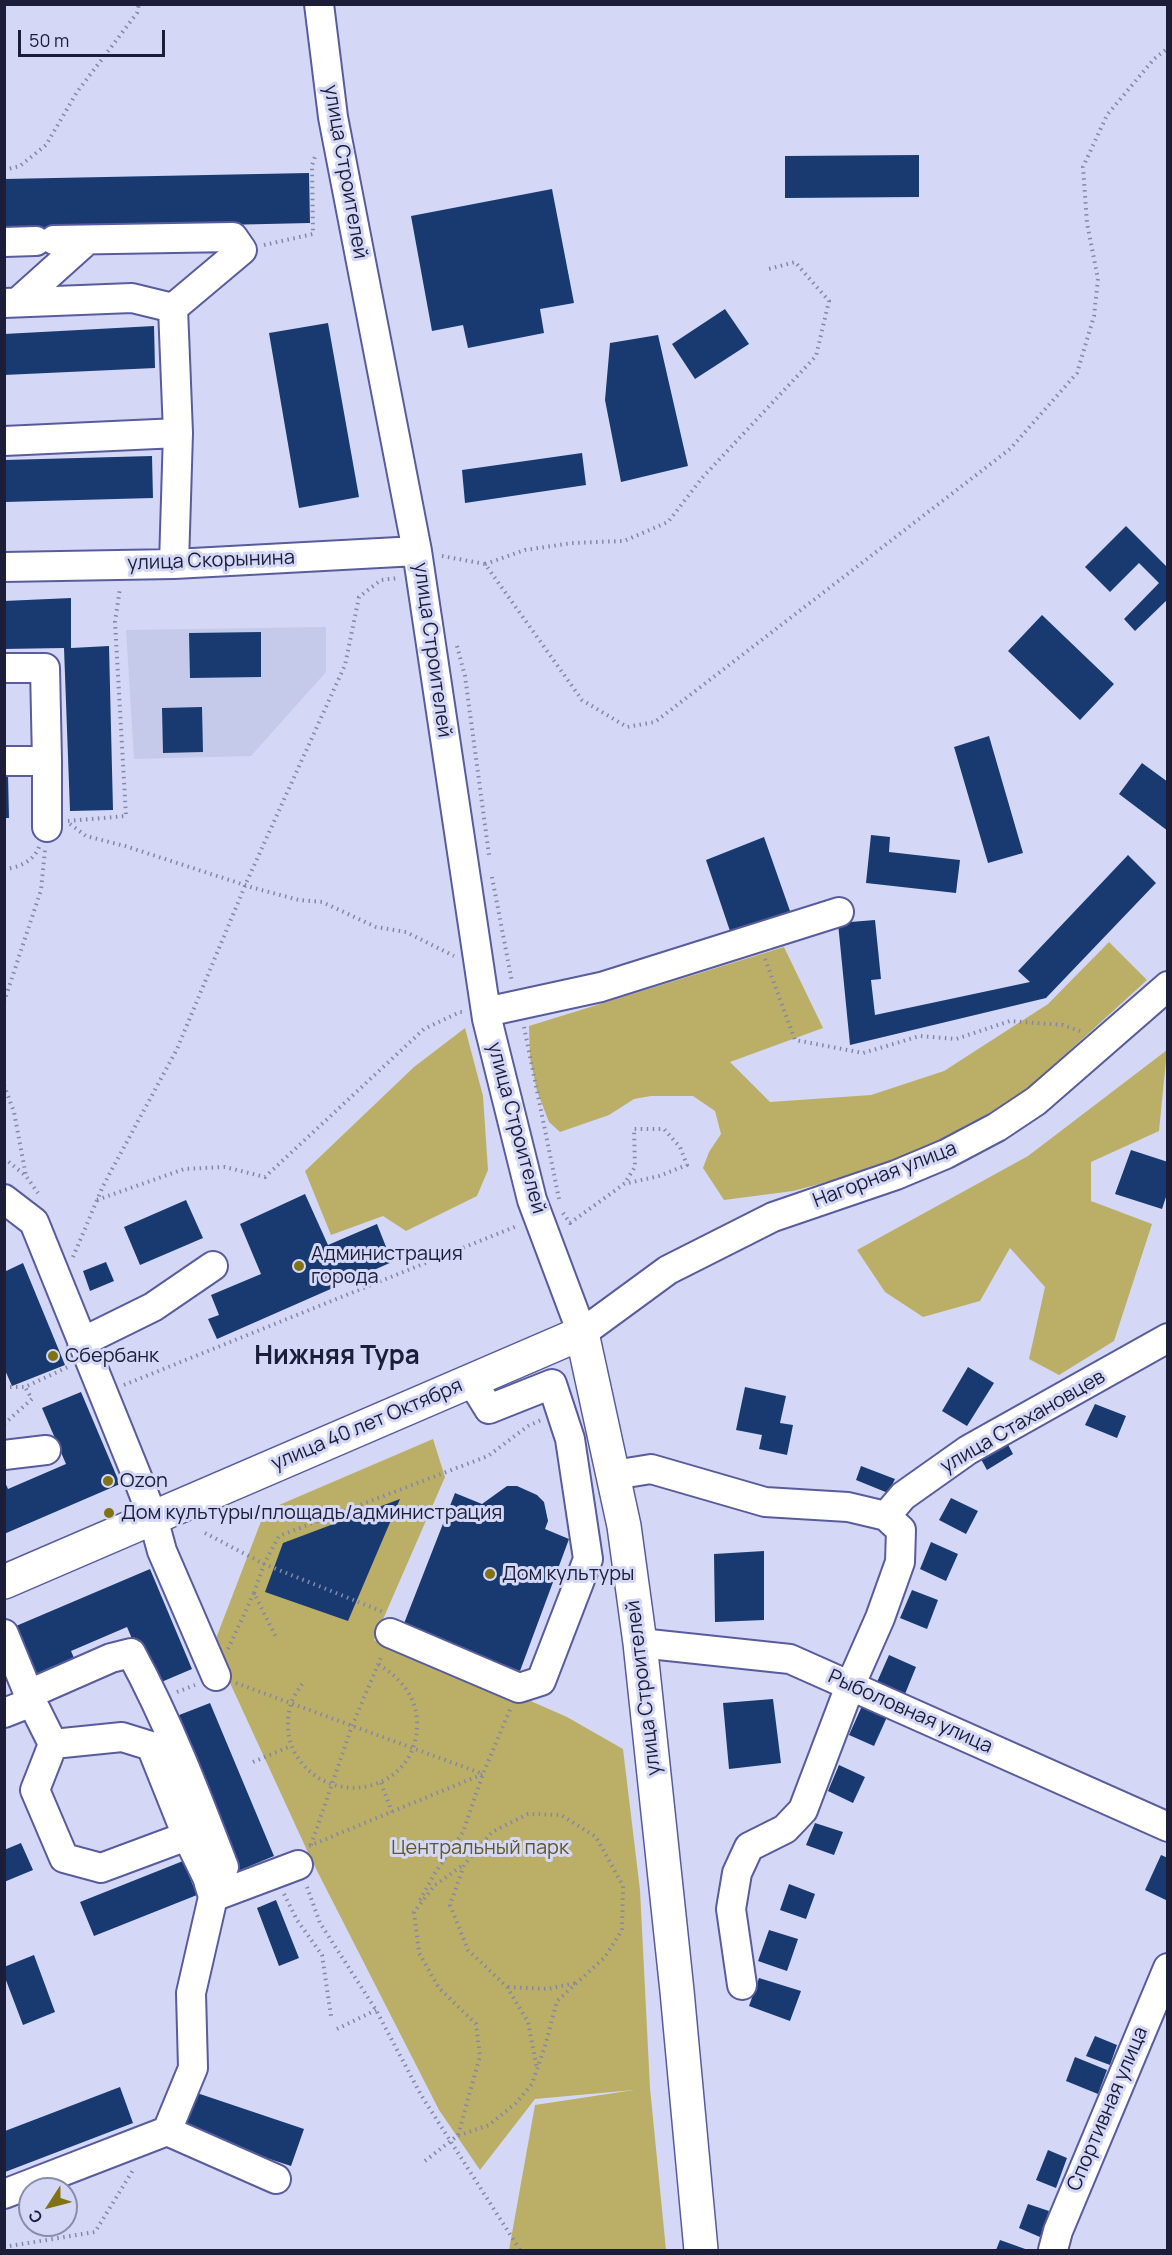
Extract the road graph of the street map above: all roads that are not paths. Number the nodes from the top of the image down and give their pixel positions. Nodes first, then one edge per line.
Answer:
1 (319, 4) edge
2 (87, 240) junction
3 (4, 242) edge
4 (11, 302) edge
5 (173, 308) junction
6 (178, 433) junction
7 (4, 441) edge
8 (174, 564) junction
9 (419, 564) junction
10 (4, 567) edge
11 (4, 668) edge
12 (47, 760) junction
13 (4, 761) edge
14 (47, 827) road end
15 (839, 912) dead end
16 (1167, 986) edge
17 (486, 1012) junction
18 (4, 1199) edge
19 (213, 1266) dead end
20 (582, 1333) junction
21 (1167, 1338) edge
22 (85, 1350) junction
23 (471, 1380) junction
24 (46, 1450) dead end
25 (4, 1455) edge
26 (614, 1475) junction
27 (886, 1516) junction
28 (153, 1518) junction
29 (4, 1582) edge
30 (390, 1633) road end
31 (4, 1634) edge
32 (640, 1643) junction
33 (216, 1676) road end
34 (850, 1686) junction
35 (30, 1698) junction
36 (4, 1713) edge
37 (53, 1744) junction
38 (1167, 1827) edge
39 (187, 1836) junction
40 (297, 1858) road end
41 (210, 1887) junction
42 (1167, 1968) edge
43 (742, 1985) dead end
44 (160, 2134) junction
45 (276, 2179) dead end
46 (4, 2194) edge
47 (701, 2250) edge
48 (1053, 2250) edge

1 - 9 street, улица Строителей
2 - 3 street
2 - 4 street
2 - 5 street
4 - 5 street
5 - 6 street
6 - 7 street
6 - 8 street
8 - 9 street, улица Скорынина
8 - 10 street, улица Скорынина
9 - 17 street, улица Строителей
11 - 12 street
12 - 13 street
12 - 14 street
15 - 17 street
16 - 20 street, Нагорная улица
17 - 20 street, улица Строителей
18 - 22 street
19 - 22 street
20 - 23 main road, улица 40 лет Октября
20 - 26 main road, улица Строителей
21 - 27 street, улица Стахановцев
22 - 28 street
23 - 28 main road, улица 40 лет Октября
23 - 30 street
24 - 25 street
26 - 27 street
26 - 32 main road, улица Строителей
27 - 34 street
28 - 29 main road, улица 40 лет Октября
28 - 33 street
31 - 35 street
32 - 34 street, Рыболовная улица
32 - 47 main road, улица Строителей
34 - 38 street, Рыболовная улица
34 - 43 street
35 - 36 street
35 - 37 street
35 - 41 street
37 - 39 street
37 - 39 street
39 - 41 street
40 - 41 street
41 - 44 street
42 - 48 street, Спортивная улица
44 - 45 street
44 - 46 street

